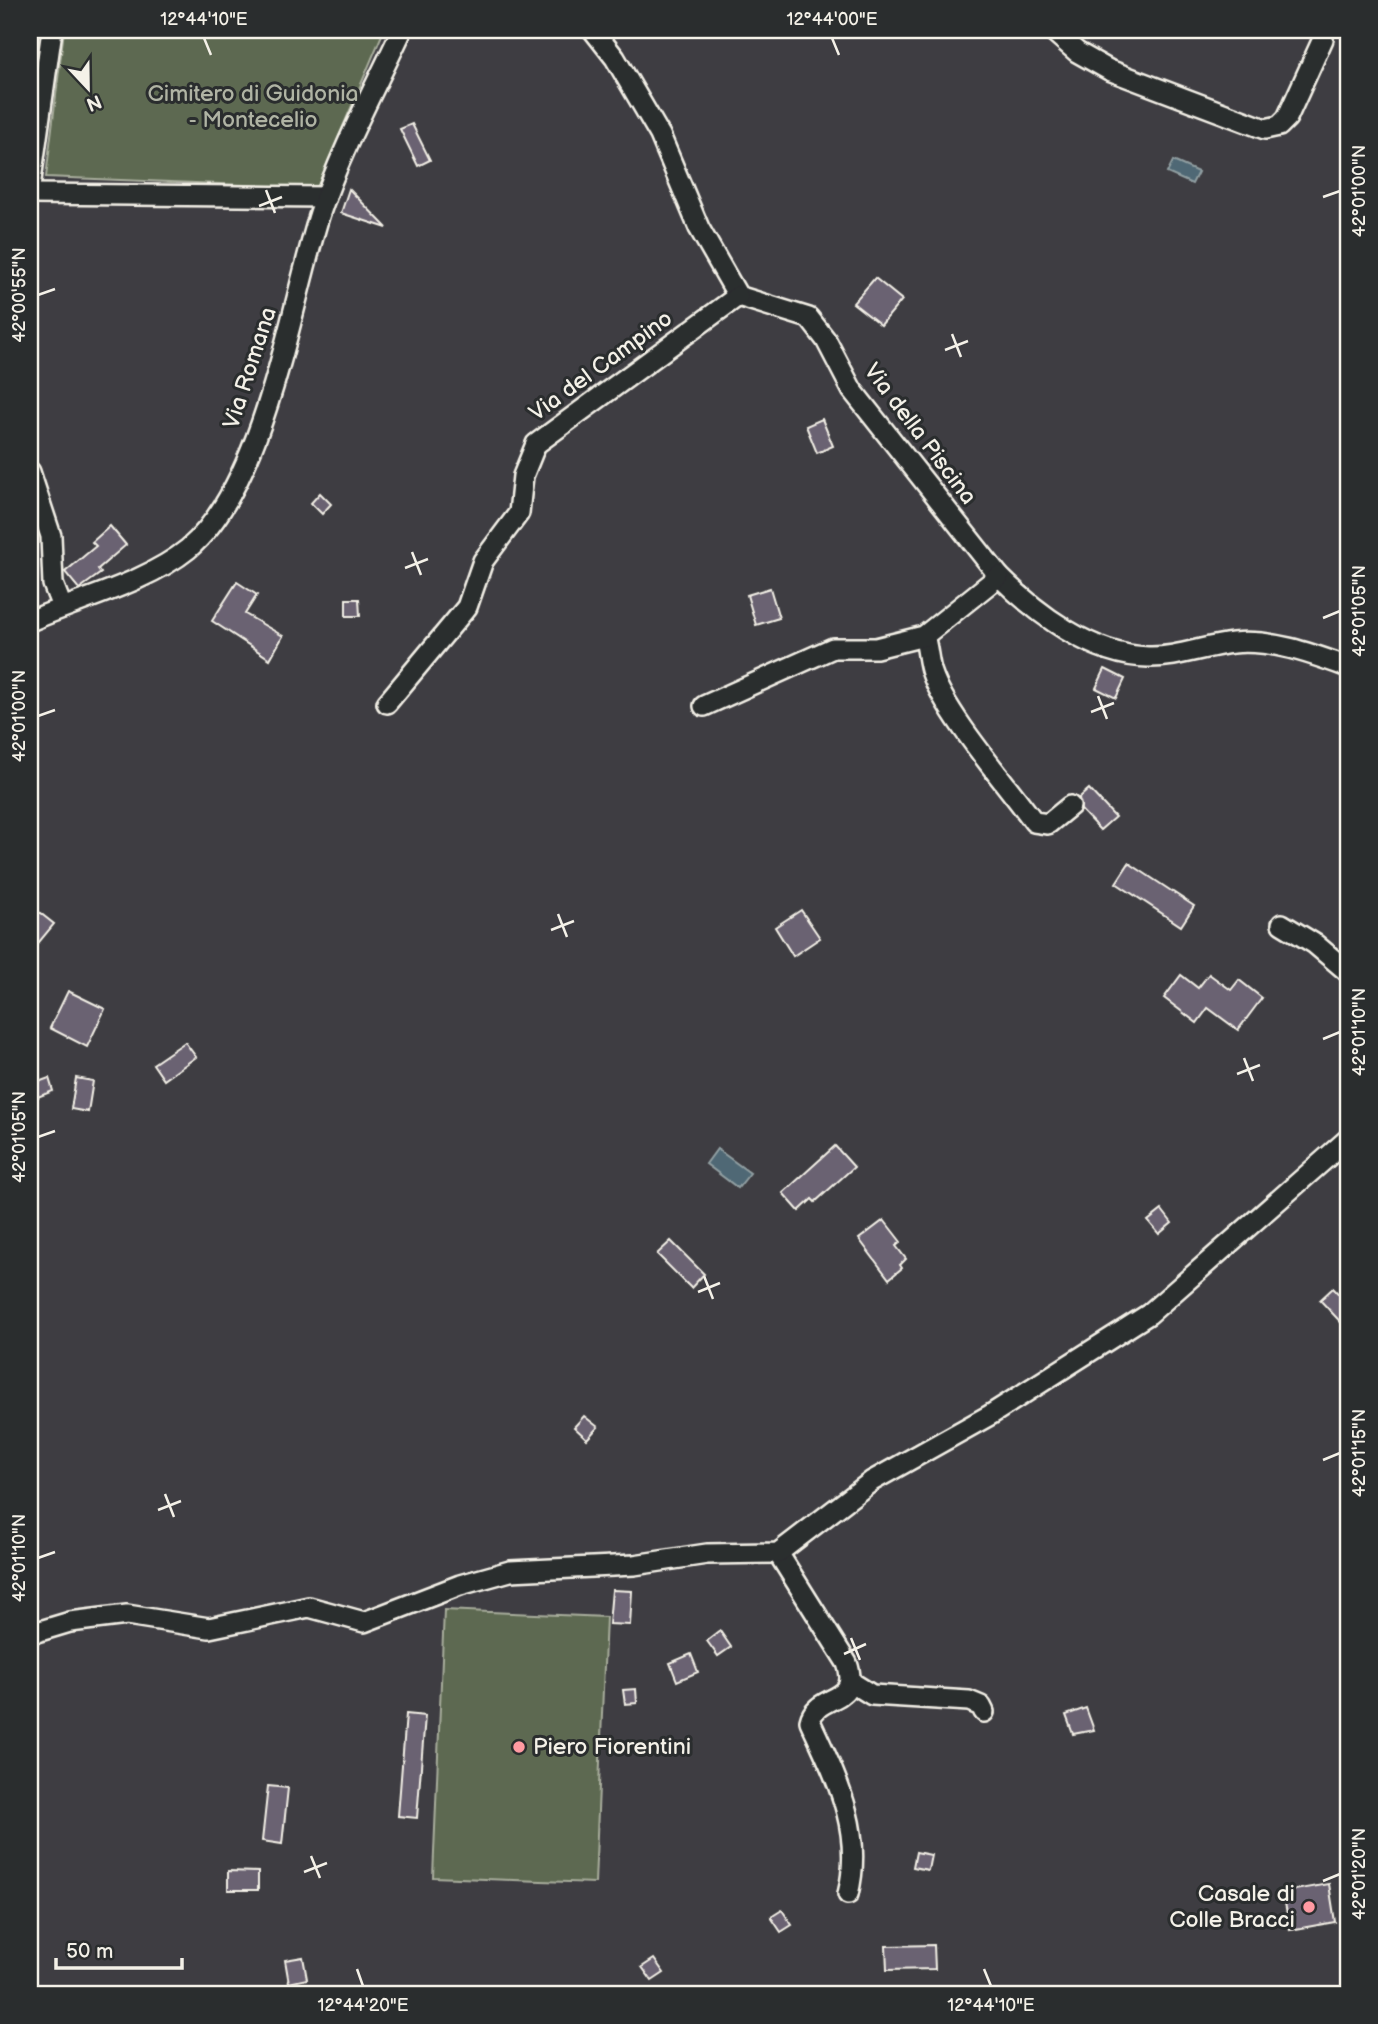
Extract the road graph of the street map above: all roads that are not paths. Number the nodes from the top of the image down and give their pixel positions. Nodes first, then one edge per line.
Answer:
1 (52, 30) edge
2 (402, 30) edge
3 (593, 30) edge
4 (1052, 30) edge
5 (1323, 39) dead end
6 (33, 192) edge
7 (326, 197) junction
8 (738, 296) junction
9 (30, 473) edge
10 (999, 576) junction
11 (62, 607) junction
12 (30, 621) edge
13 (924, 636) junction
14 (1348, 667) edge
15 (387, 703) dead end
16 (704, 706) dead end
17 (1070, 806) dead end
18 (1282, 925) dead end
19 (1348, 972) edge
20 (1348, 1139) edge
21 (778, 1553) junction
22 (30, 1634) edge
23 (851, 1682) junction
24 (984, 1712) dead end
25 (848, 1894) dead end

1 - 6 street
2 - 7 street, Via Romana
3 - 8 street
4 - 5 street
6 - 7 street
7 - 11 street, Via Romana
8 - 10 street, Via della Piscina
8 - 15 street, Via del Campino
9 - 11 street
10 - 13 street
10 - 14 street, Via della Piscina
11 - 12 street, Via Romana
13 - 16 street
13 - 17 street
18 - 19 street
20 - 21 street
21 - 22 street
21 - 23 street
23 - 24 street
23 - 25 street

